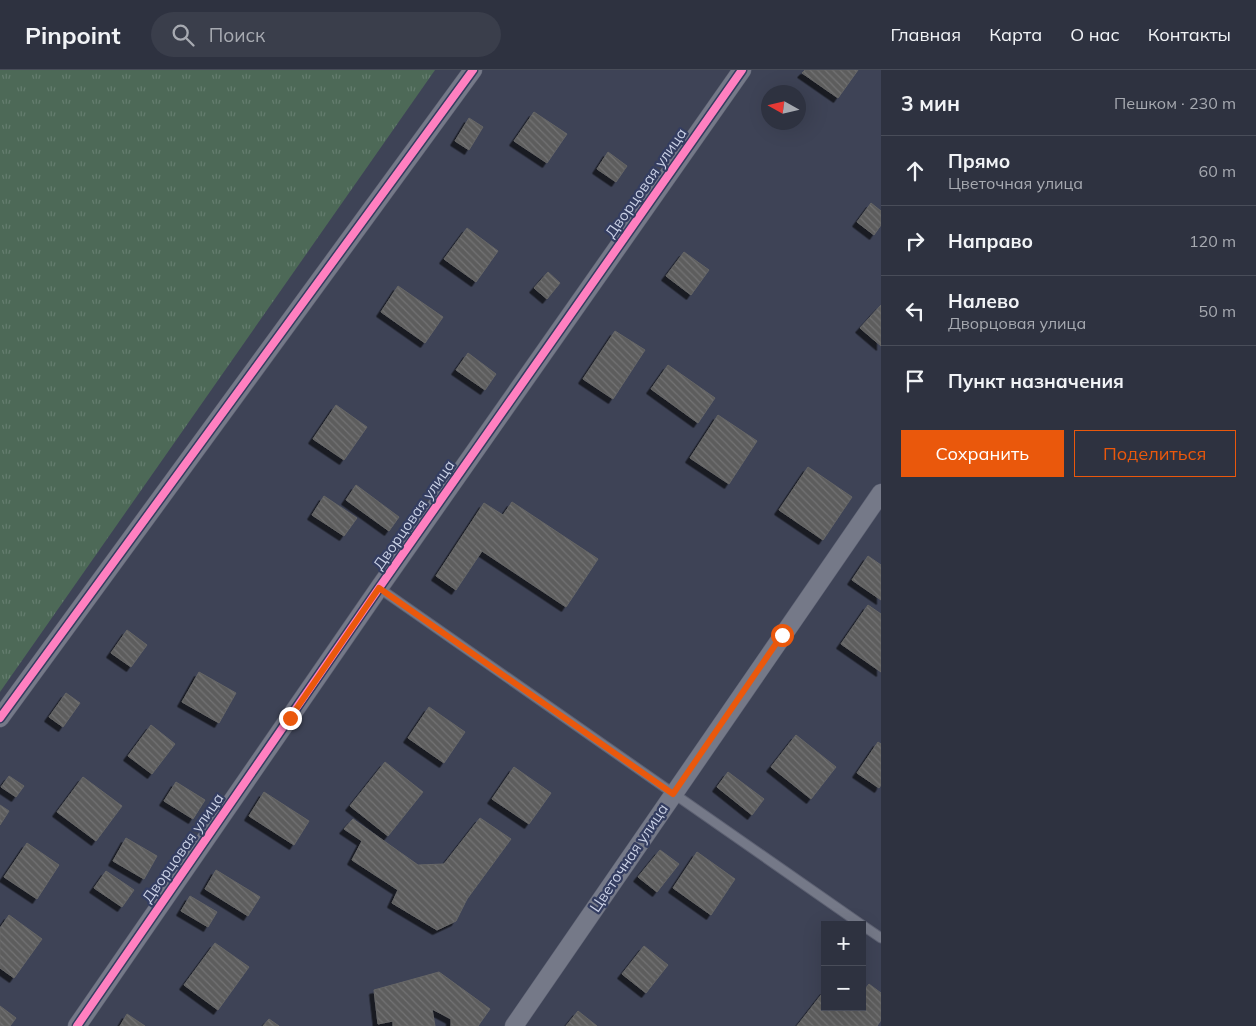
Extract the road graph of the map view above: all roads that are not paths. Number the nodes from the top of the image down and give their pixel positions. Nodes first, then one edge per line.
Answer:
1 (473, 70) edge
2 (742, 70) edge
3 (881, 493) edge
4 (379, 588) junction
5 (0, 718) edge
6 (673, 794) junction
7 (856, 921) edge
8 (866, 928) edge
9 (881, 938) edge
10 (77, 1026) edge
11 (514, 1026) edge

1 - 5 street
2 - 4 street, Дворцовая улица
3 - 6 street, Цветочная улица
4 - 6 lane
4 - 10 street, Дворцовая улица
6 - 7 lane
6 - 11 street, Цветочная улица
8 - 9 lane

